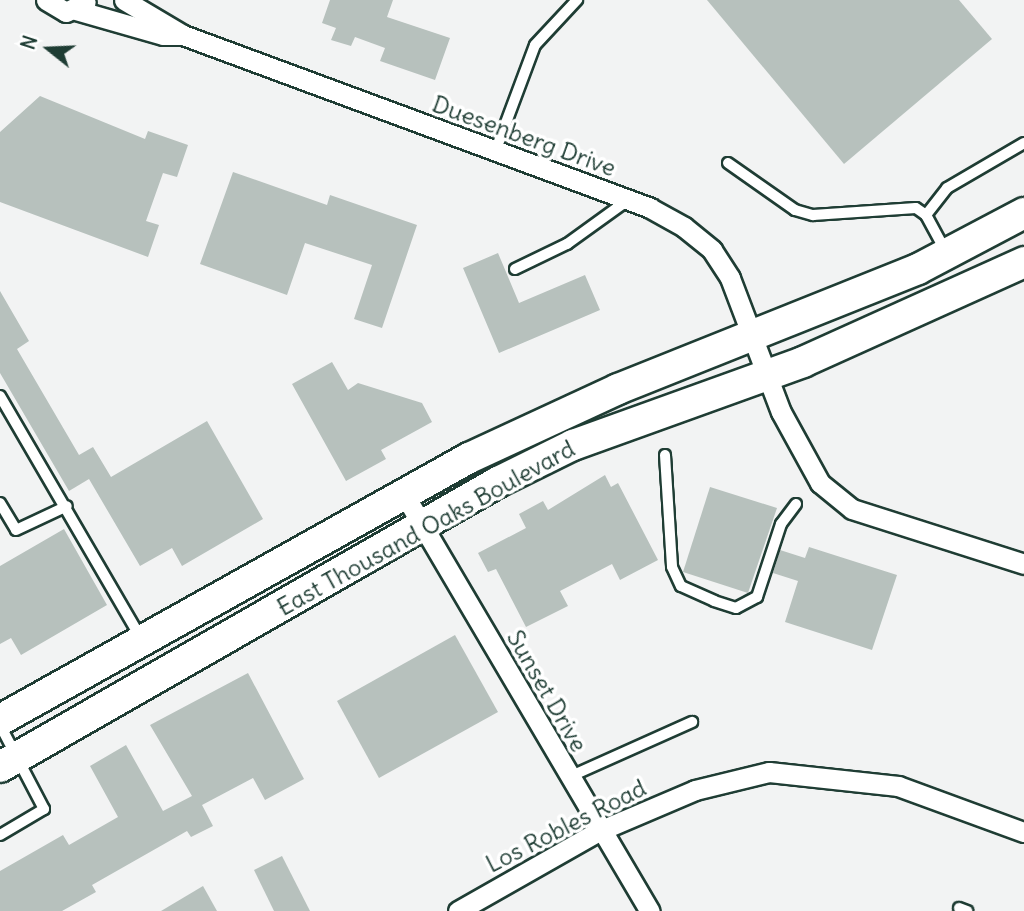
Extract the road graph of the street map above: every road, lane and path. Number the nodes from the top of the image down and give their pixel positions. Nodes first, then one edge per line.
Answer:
1 (46, 0) edge
2 (124, 0) edge
3 (577, 0) edge
4 (82, 5) edge
5 (183, 35) junction
6 (1024, 143) edge
7 (495, 152) junction
8 (729, 163) dead end
9 (628, 200) junction
10 (1024, 214) edge
11 (926, 215) junction
12 (947, 254) junction
13 (1024, 262) edge
14 (515, 269) dead end
15 (753, 338) junction
16 (767, 374) junction
17 (0, 396) edge
18 (665, 455) dead end
19 (404, 494) junction
20 (0, 503) edge
21 (796, 504) dead end
22 (66, 506) junction
23 (424, 526) junction
24 (1024, 564) edge
25 (141, 640) junction
26 (0, 720) edge
27 (692, 722) dead end
28 (8, 762) edge
29 (569, 777) junction
30 (600, 831) junction
31 (1024, 832) edge
32 (0, 835) edge
33 (458, 911) edge
34 (650, 911) edge

1 - 4 street, Duesenberg Drive
2 - 5 street, Duesenberg Drive
3 - 7 lane
4 - 5 street, Duesenberg Drive
5 - 7 street, Duesenberg Drive
6 - 11 lane
7 - 9 street, Duesenberg Drive
8 - 11 lane
9 - 14 lane
9 - 15 street, Duesenberg Drive
10 - 12 main road, East Thousand Oaks Boulevard
11 - 12 lane
12 - 15 main road, East Thousand Oaks Boulevard
13 - 16 main road, East Thousand Oaks Boulevard
15 - 16 street, Duesenberg Drive
15 - 19 main road, East Thousand Oaks Boulevard
16 - 23 main road, East Thousand Oaks Boulevard
16 - 24 street, Duesenberg Drive
17 - 22 lane
18 - 21 lane
19 - 23 street, Sunset Drive
19 - 25 main road, East Thousand Oaks Boulevard
20 - 22 lane
22 - 25 lane
23 - 28 main road, East Thousand Oaks Boulevard
23 - 29 street, Sunset Drive
25 - 26 main road, East Thousand Oaks Boulevard
26 - 28 lane
27 - 29 lane
28 - 32 lane
29 - 30 street, Sunset Drive
30 - 31 street, Los Robles Road
30 - 33 street, Los Robles Road
30 - 34 street, Sunset Drive

